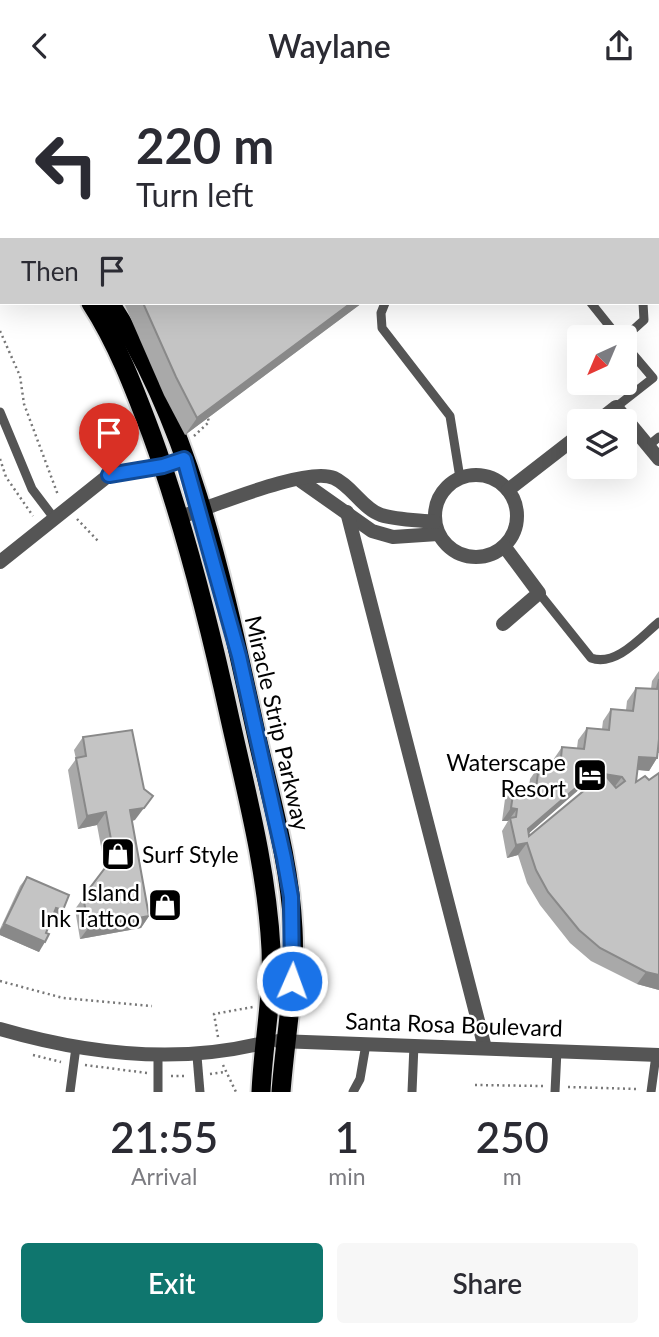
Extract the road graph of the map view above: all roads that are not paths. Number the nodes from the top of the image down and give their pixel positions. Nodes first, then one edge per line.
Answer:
1 (92, 305) edge
2 (112, 305) edge
3 (384, 305) edge
4 (593, 305) edge
5 (643, 305) edge
6 (609, 325) edge
7 (637, 326) edge
8 (637, 359) edge
9 (637, 391) edge
10 (632, 395) edge
11 (617, 407) junction
12 (614, 409) edge
13 (0, 412) edge
14 (654, 441) edge
15 (567, 444) edge
16 (184, 459) junction
17 (659, 459) edge
18 (163, 466) junction
19 (460, 478) junction
20 (301, 481) junction
21 (508, 490) junction
22 (201, 510) junction
23 (347, 512) junction
24 (180, 517) junction
25 (54, 518) junction
26 (437, 528) junction
27 (504, 546) junction
28 (0, 562) edge
29 (539, 593) junction
30 (659, 622) edge
31 (503, 624) dead end
32 (0, 1029) edge
33 (285, 1041) junction
34 (263, 1044) junction
35 (366, 1044) junction
36 (414, 1045) junction
37 (76, 1047) junction
38 (485, 1048) junction
39 (557, 1050) junction
40 (657, 1055) edge
41 (158, 1056) junction
42 (197, 1056) junction
43 (70, 1092) edge
44 (158, 1092) edge
45 (200, 1092) edge
46 (261, 1092) edge
47 (281, 1092) edge
48 (353, 1092) edge
49 (412, 1092) edge
50 (555, 1092) edge
51 (651, 1092) edge

1 - 18 highway, Miracle Strip Parkway
2 - 16 highway, Miracle Strip Parkway
3 - 19 lane
4 - 6 lane
5 - 7 lane
8 - 9 lane
10 - 11 lane
11 - 12 street
11 - 14 street
13 - 25 lane
14 - 17 street
15 - 21 street
16 - 18 street
16 - 22 highway, Miracle Strip Parkway
18 - 24 highway, Miracle Strip Parkway
18 - 25 street
19 - 21 street
19 - 26 street
20 - 22 street
20 - 23 street
20 - 26 street
21 - 27 street
22 - 24 street
22 - 33 highway, Miracle Strip Parkway
23 - 26 street
23 - 38 street
24 - 34 highway, Miracle Strip Parkway
25 - 28 street
26 - 27 street
27 - 29 street
29 - 30 lane
29 - 31 street
32 - 37 street, Santa Rosa Boulevard
33 - 34 street, Santa Rosa Boulevard
33 - 35 street, Santa Rosa Boulevard
33 - 47 highway, Miracle Strip Parkway
34 - 42 street, Santa Rosa Boulevard
34 - 46 highway, Miracle Strip Parkway
35 - 36 street, Santa Rosa Boulevard
35 - 48 lane
36 - 38 street, Santa Rosa Boulevard
36 - 49 lane
37 - 41 street, Santa Rosa Boulevard
37 - 43 lane
38 - 39 street, Santa Rosa Boulevard
39 - 40 street, Santa Rosa Boulevard
39 - 50 lane
40 - 51 lane
41 - 42 street, Santa Rosa Boulevard
41 - 44 lane
42 - 45 lane

